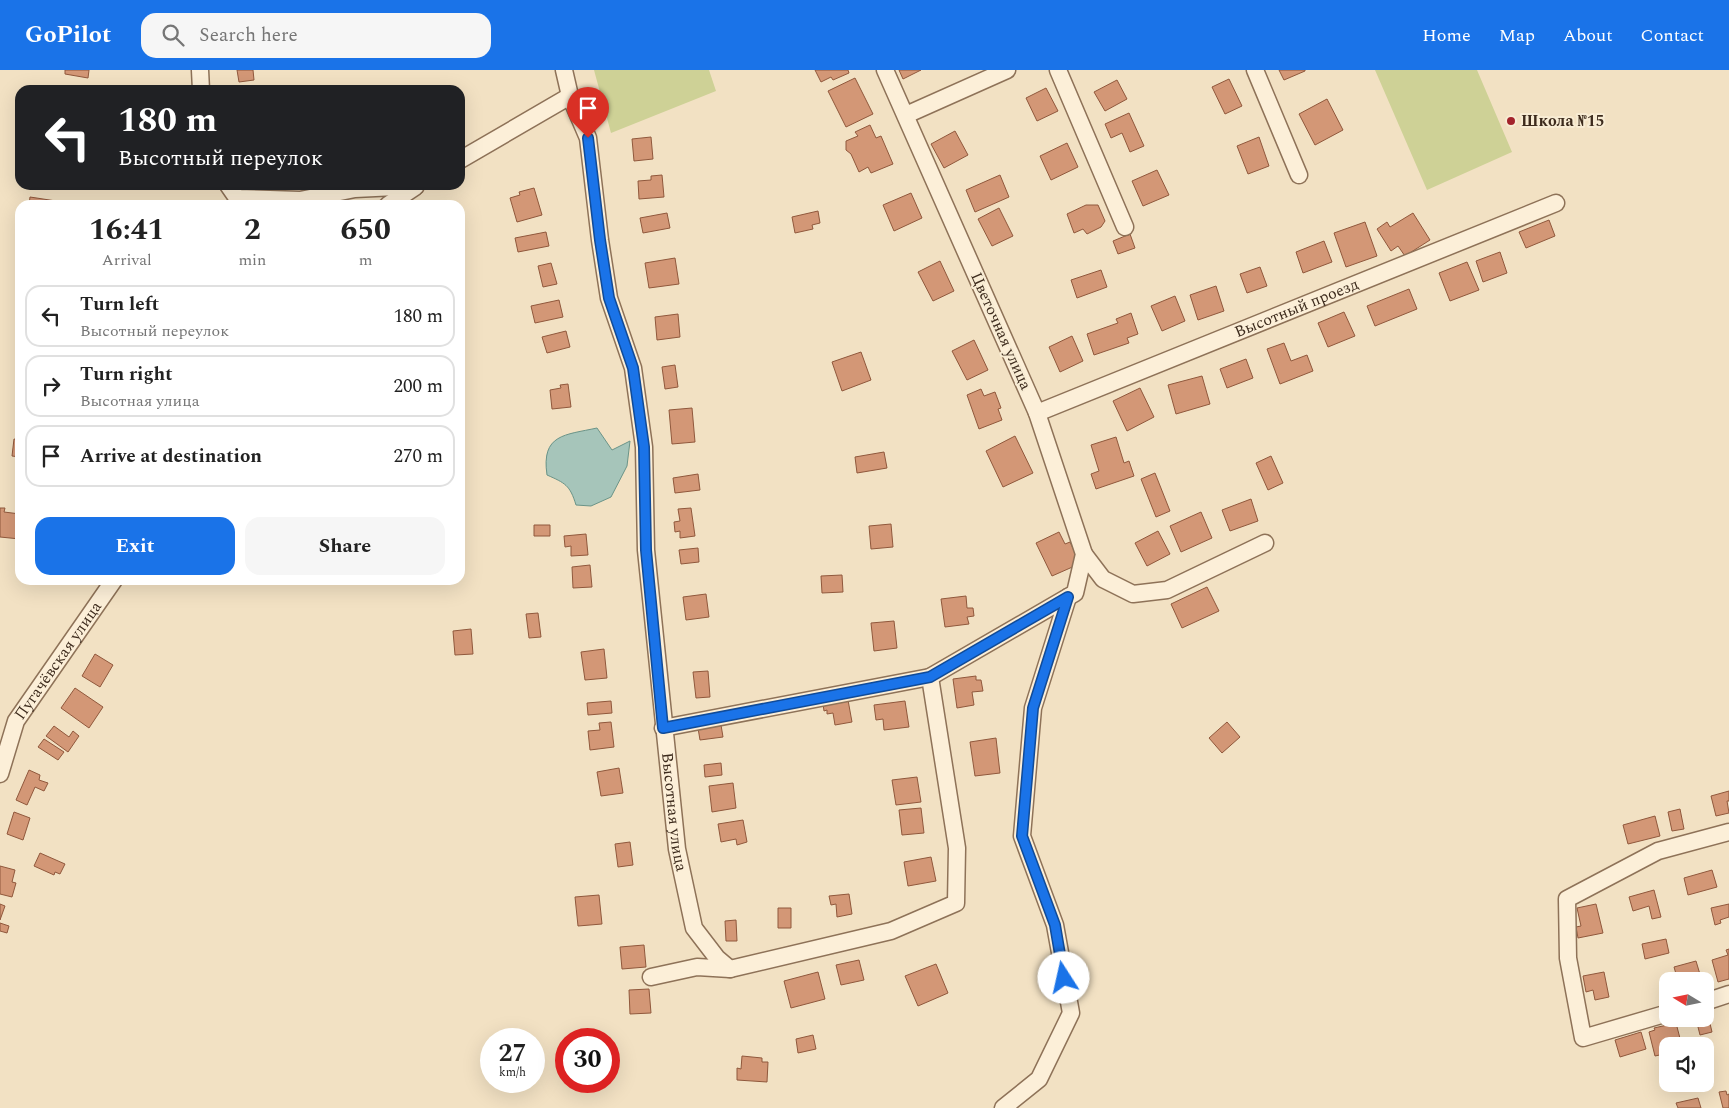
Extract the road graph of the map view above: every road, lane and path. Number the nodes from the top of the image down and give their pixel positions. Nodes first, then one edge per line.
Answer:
1 (200, 70) edge
2 (564, 70) edge
3 (885, 70) edge
4 (1007, 70) edge
5 (1058, 70) edge
6 (1255, 70) edge
7 (201, 85) edge
8 (570, 96) junction
9 (906, 114) junction
10 (465, 157) edge
11 (1299, 175) dead end
12 (231, 190) edge
13 (350, 190) edge
14 (410, 190) edge
15 (300, 200) edge
16 (300, 200) edge
17 (395, 200) edge
18 (1556, 203) dead end
19 (1125, 228) dead end
20 (1037, 413) junction
21 (1265, 543) dead end
22 (1084, 554) junction
23 (111, 585) edge
24 (1068, 597) junction
25 (930, 677) junction
26 (663, 728) junction
27 (0, 774) edge
28 (1729, 832) edge
29 (730, 969) junction
30 (651, 976) dead end
31 (1729, 994) edge
32 (1714, 999) edge
33 (1659, 1016) edge
34 (1003, 1108) edge

1 - 7 street
2 - 8 street, Высотная улица
3 - 9 street, Цветочная улица
4 - 9 street
5 - 19 street
6 - 11 street
8 - 10 street
8 - 26 street, Высотная улица
9 - 20 street, Цветочная улица
12 - 15 street
13 - 16 street
14 - 17 street
18 - 20 street, Высотный проезд
20 - 22 street, Цветочная улица
21 - 22 street
22 - 24 street
23 - 27 street, Пугачёвская улица
24 - 25 street
24 - 34 street
25 - 26 street
25 - 29 street
26 - 29 street, Высотная улица
28 - 33 street
29 - 30 street
31 - 32 street

